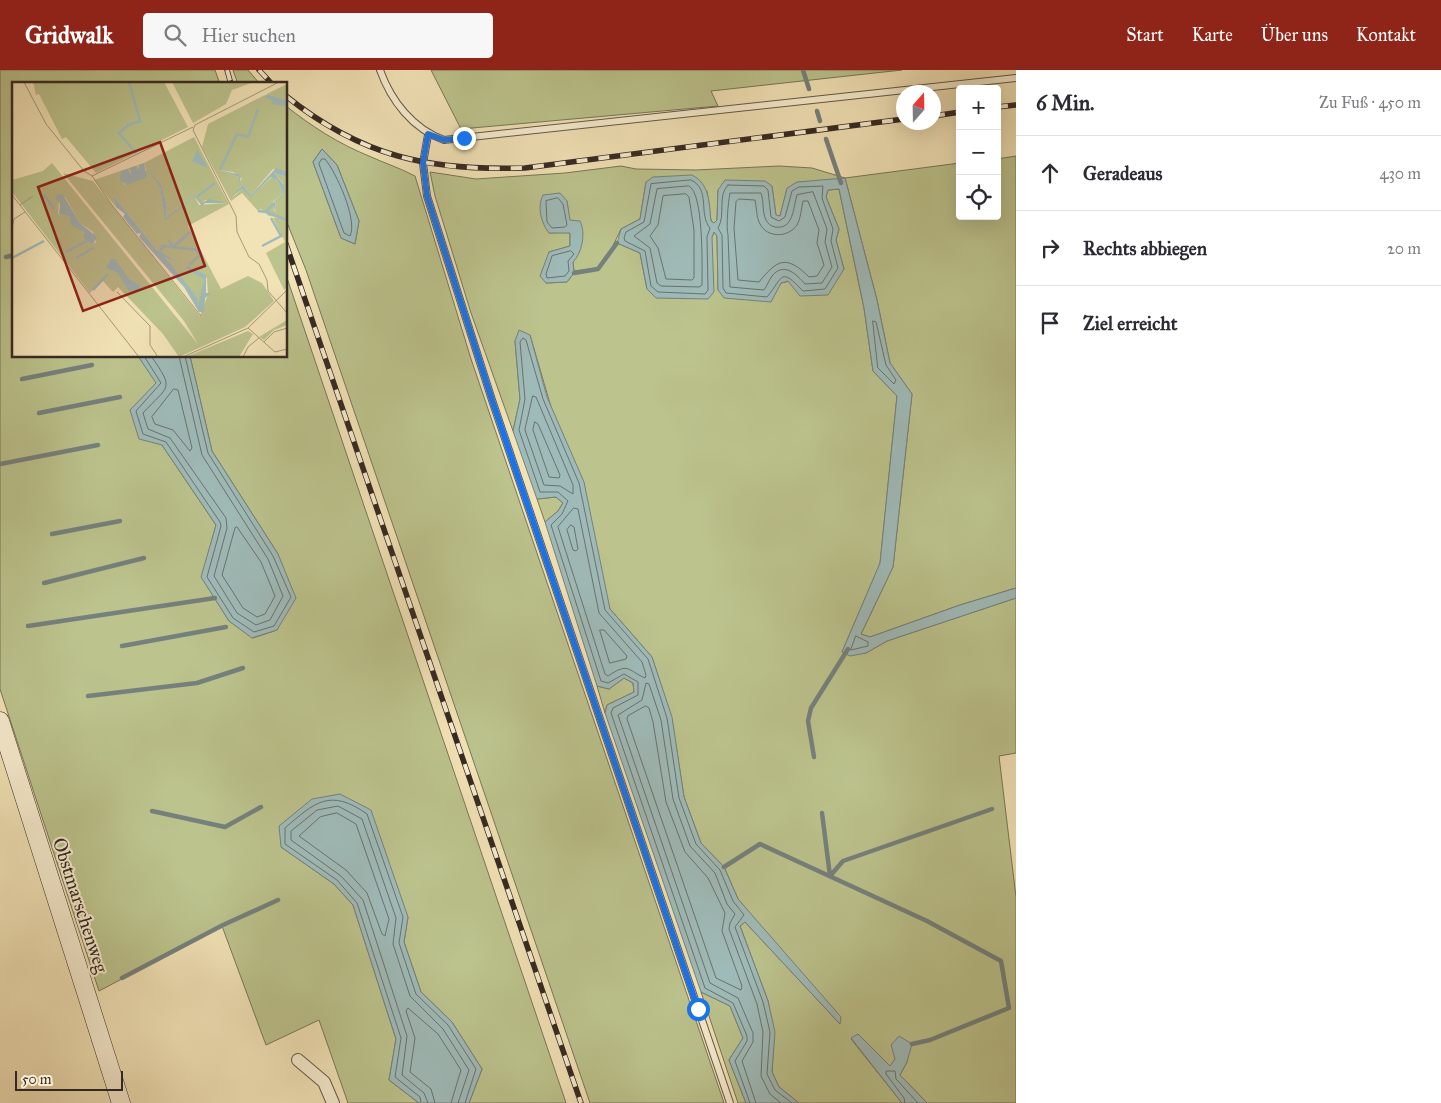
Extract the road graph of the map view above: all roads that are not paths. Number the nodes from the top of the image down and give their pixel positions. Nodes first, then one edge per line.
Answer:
1 (380, 70) edge
2 (1016, 78) edge
3 (428, 134) junction
4 (0, 721) edge
5 (298, 1060) dead end
6 (121, 1103) edge
7 (333, 1103) edge
8 (730, 1103) edge

1 - 3 lane
2 - 3 lane
3 - 8 lane
4 - 6 main road, Obstmarschenweg
5 - 7 street

